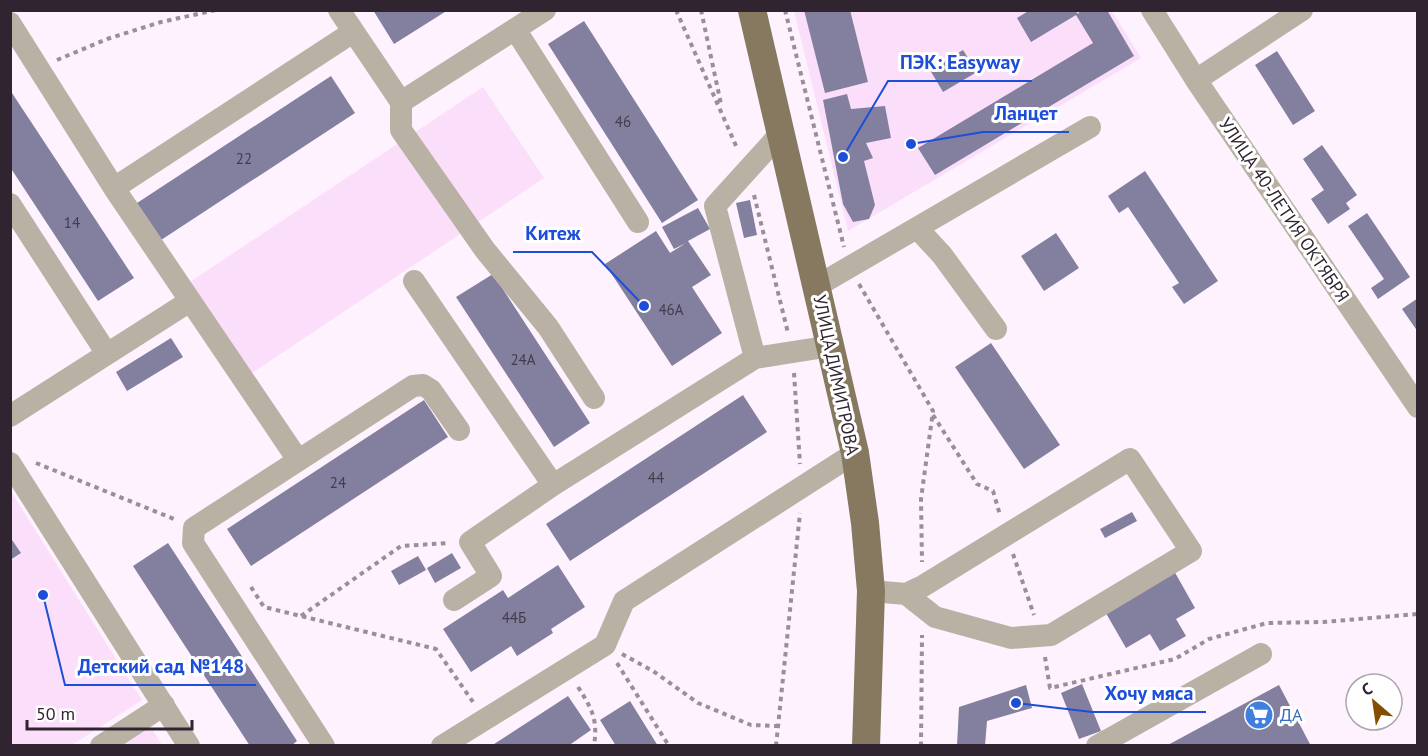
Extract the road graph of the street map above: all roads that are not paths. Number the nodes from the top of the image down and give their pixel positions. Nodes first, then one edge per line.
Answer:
1 (339, 10) edge
2 (545, 10) edge
3 (752, 10) edge
4 (1152, 10) edge
5 (1302, 10) edge
6 (10, 23) edge
7 (515, 29) junction
8 (353, 32) junction
9 (1196, 80) junction
10 (401, 102) junction
11 (1090, 127) dead end
12 (781, 133) junction
13 (114, 188) junction
14 (10, 204) edge
15 (638, 222) dead end
16 (917, 228) junction
17 (414, 281) dead end
18 (817, 286) junction
19 (190, 301) junction
20 (996, 329) dead end
21 (831, 346) junction
22 (107, 354) junction
23 (755, 358) junction
24 (594, 398) dead end
25 (1418, 407) edge
26 (10, 416) edge
27 (459, 430) dead end
28 (855, 453) junction
29 (298, 460) junction
30 (21, 462) edge
31 (553, 485) junction
32 (914, 590) junction
33 (871, 591) junction
34 (454, 600) dead end
35 (1262, 654) dead end
36 (164, 705) junction
37 (101, 746) edge
38 (189, 746) edge
39 (324, 746) edge
40 (442, 746) edge
41 (866, 746) edge
42 (1098, 746) edge

1 - 8 street
2 - 7 street
3 - 12 main road, УЛИЦА ДИМИТРОВА
4 - 9 street, УЛИЦА 40-ЛЕТИЯ ОКТЯБРЯ
5 - 9 street
6 - 13 street
7 - 10 street
7 - 15 street
8 - 10 street
8 - 13 street
9 - 25 street, УЛИЦА 40-ЛЕТИЯ ОКТЯБРЯ
10 - 24 street
11 - 16 street
12 - 18 main road, УЛИЦА ДИМИТРОВА
12 - 23 street
13 - 19 street
14 - 22 street
16 - 18 street
16 - 20 street
17 - 31 street
18 - 21 main road, УЛИЦА ДИМИТРОВА
19 - 22 street
19 - 29 street
21 - 23 street
21 - 28 main road, УЛИЦА ДИМИТРОВА
22 - 26 street
23 - 31 street
27 - 29 street
28 - 33 main road, УЛИЦА ДИМИТРОВА
28 - 40 street
29 - 39 street
30 - 36 street
31 - 34 street
32 - 32 street
32 - 33 street
33 - 41 main road, УЛИЦА ДИМИТРОВА
35 - 42 street
36 - 37 street
36 - 38 street

